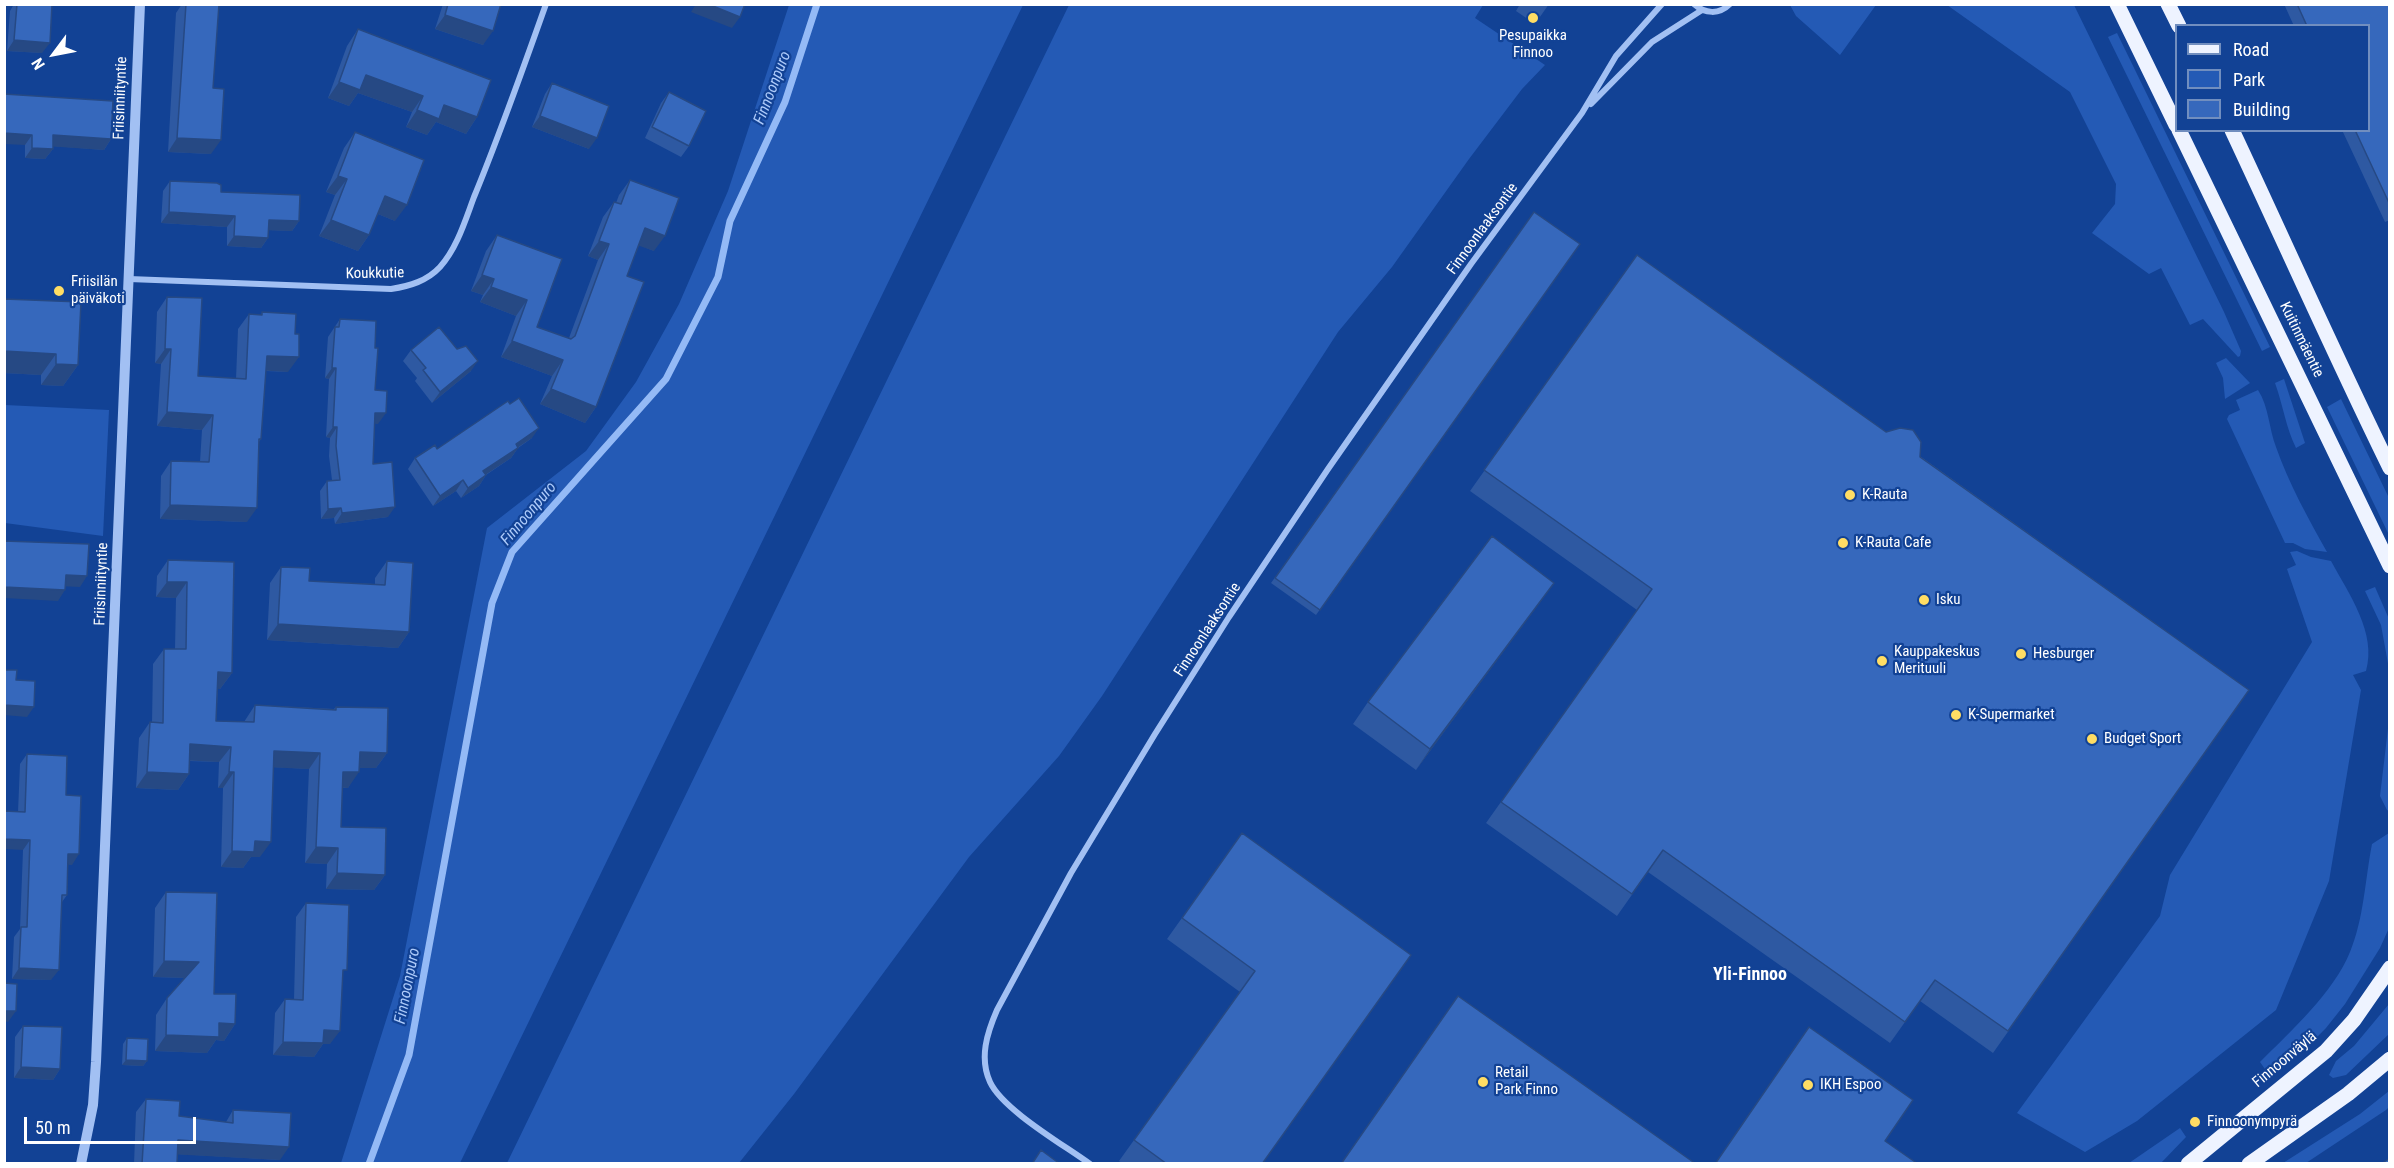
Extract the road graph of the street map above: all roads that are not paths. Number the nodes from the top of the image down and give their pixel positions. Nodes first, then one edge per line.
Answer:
1 (140, 4) edge
2 (546, 4) edge
3 (1662, 4) edge
4 (1694, 4) edge
5 (1730, 4) edge
6 (2117, 4) edge
7 (2168, 4) edge
8 (1702, 10) junction
9 (2178, 24) edge
10 (1582, 113) junction
11 (2175, 123) edge
12 (2180, 132) edge
13 (2233, 132) edge
14 (129, 279) junction
15 (2390, 468) edge
16 (2390, 566) edge
17 (2390, 968) edge
18 (2389, 1060) edge
19 (81, 1164) edge
20 (1090, 1164) edge
21 (2188, 1164) edge
22 (2249, 1164) edge

1 - 14 street, Friisinniityntie
2 - 14 street, Koukkutie
3 - 10 street, Finnoonlaaksontie
4 - 8 street
5 - 8 street
6 - 11 main road
7 - 9 main road
8 - 10 street, Finnoonlaaksontie
10 - 20 street, Finnoonlaaksontie
12 - 16 main road, Kuitinmäentie
13 - 15 main road, Kuitinmäentie
14 - 19 street, Friisinniityntie
17 - 21 main road, Finnoonväylä
18 - 22 main road

